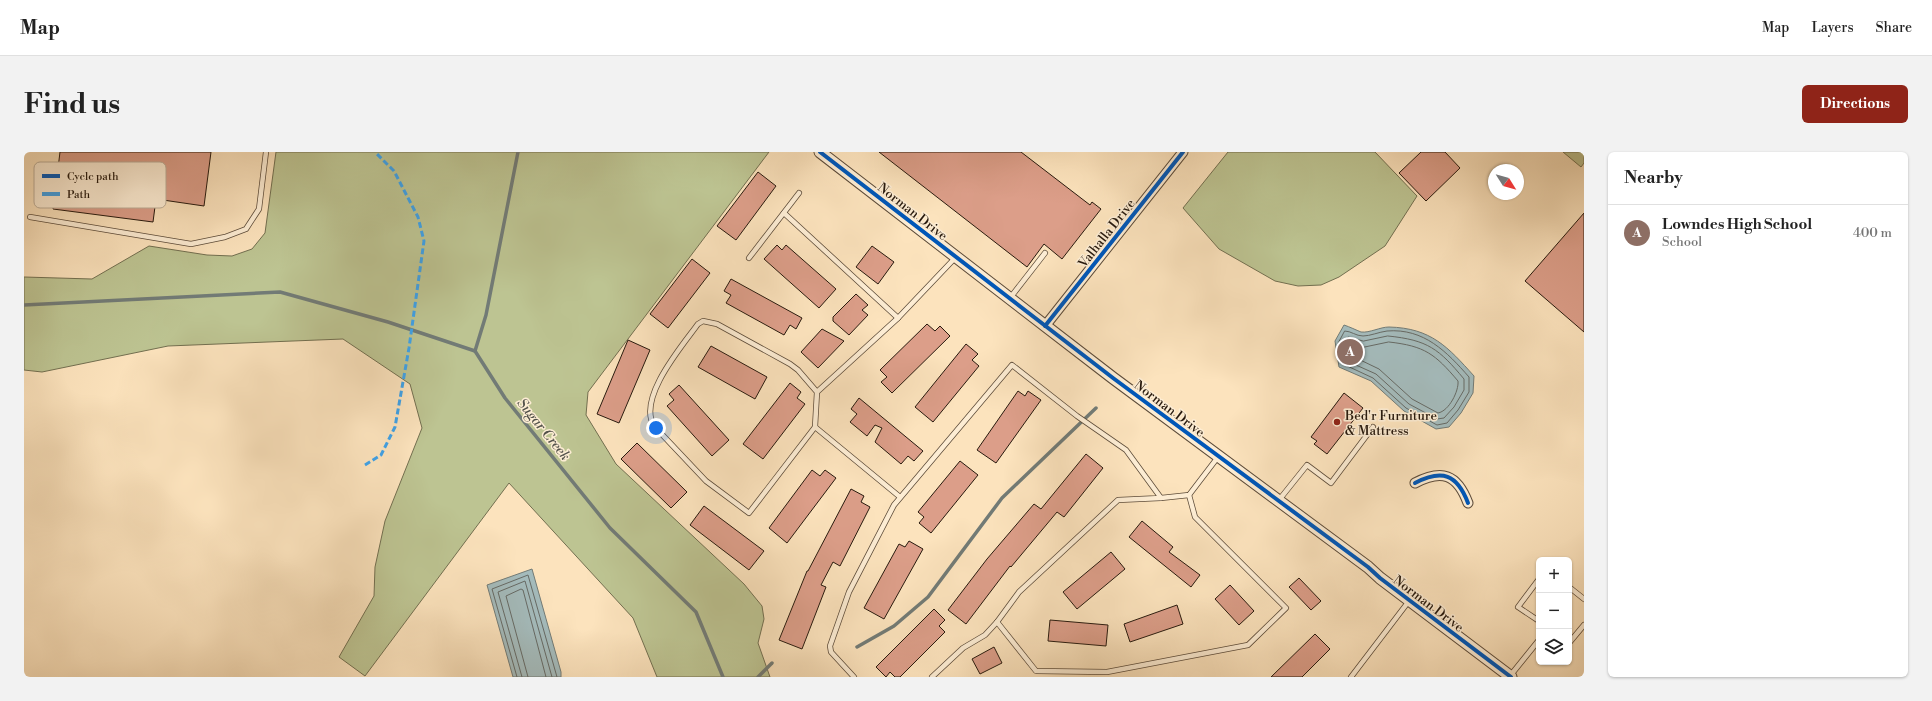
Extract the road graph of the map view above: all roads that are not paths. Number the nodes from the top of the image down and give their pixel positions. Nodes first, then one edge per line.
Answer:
1 (266, 152) edge
2 (820, 152) edge
3 (1183, 152) edge
4 (799, 193) dead end
5 (784, 213) junction
6 (30, 217) dead end
7 (1045, 253) dead end
8 (956, 257) junction
9 (748, 258) dead end
10 (1009, 299) junction
11 (898, 318) junction
12 (1045, 326) junction
13 (817, 392) junction
14 (815, 427) junction
15 (1373, 427) dead end
16 (1218, 457) junction
17 (1415, 483) dead end
18 (1189, 495) junction
19 (900, 497) junction
20 (1161, 498) junction
21 (1278, 501) junction
22 (1468, 503) dead end
23 (1536, 583) edge
24 (1572, 589) edge
25 (1584, 599) edge
26 (1410, 600) junction
27 (1536, 619) edge
28 (997, 622) junction
29 (1584, 625) edge
30 (1572, 639) edge
31 (1536, 644) edge
32 (854, 677) edge
33 (932, 677) edge
34 (1351, 677) edge
35 (1510, 677) edge

1 - 6 lane
2 - 8 street, Norman Drive
3 - 12 street, Valhalla Drive
4 - 5 lane
5 - 9 lane
5 - 11 lane
7 - 10 lane
8 - 10 street, Norman Drive
8 - 11 lane
10 - 12 street, Norman Drive
11 - 13 lane
12 - 16 street, Norman Drive
13 - 14 lane
13 - 14 lane
14 - 19 lane
15 - 21 lane
16 - 18 lane
16 - 21 street, Norman Drive
17 - 22 street
18 - 20 lane
18 - 28 lane
19 - 20 lane
19 - 32 lane
20 - 28 lane
21 - 26 street, Norman Drive
23 - 27 lane
24 - 25 lane
26 - 34 lane
26 - 35 street, Norman Drive
28 - 33 lane
29 - 30 lane
31 - 35 lane

